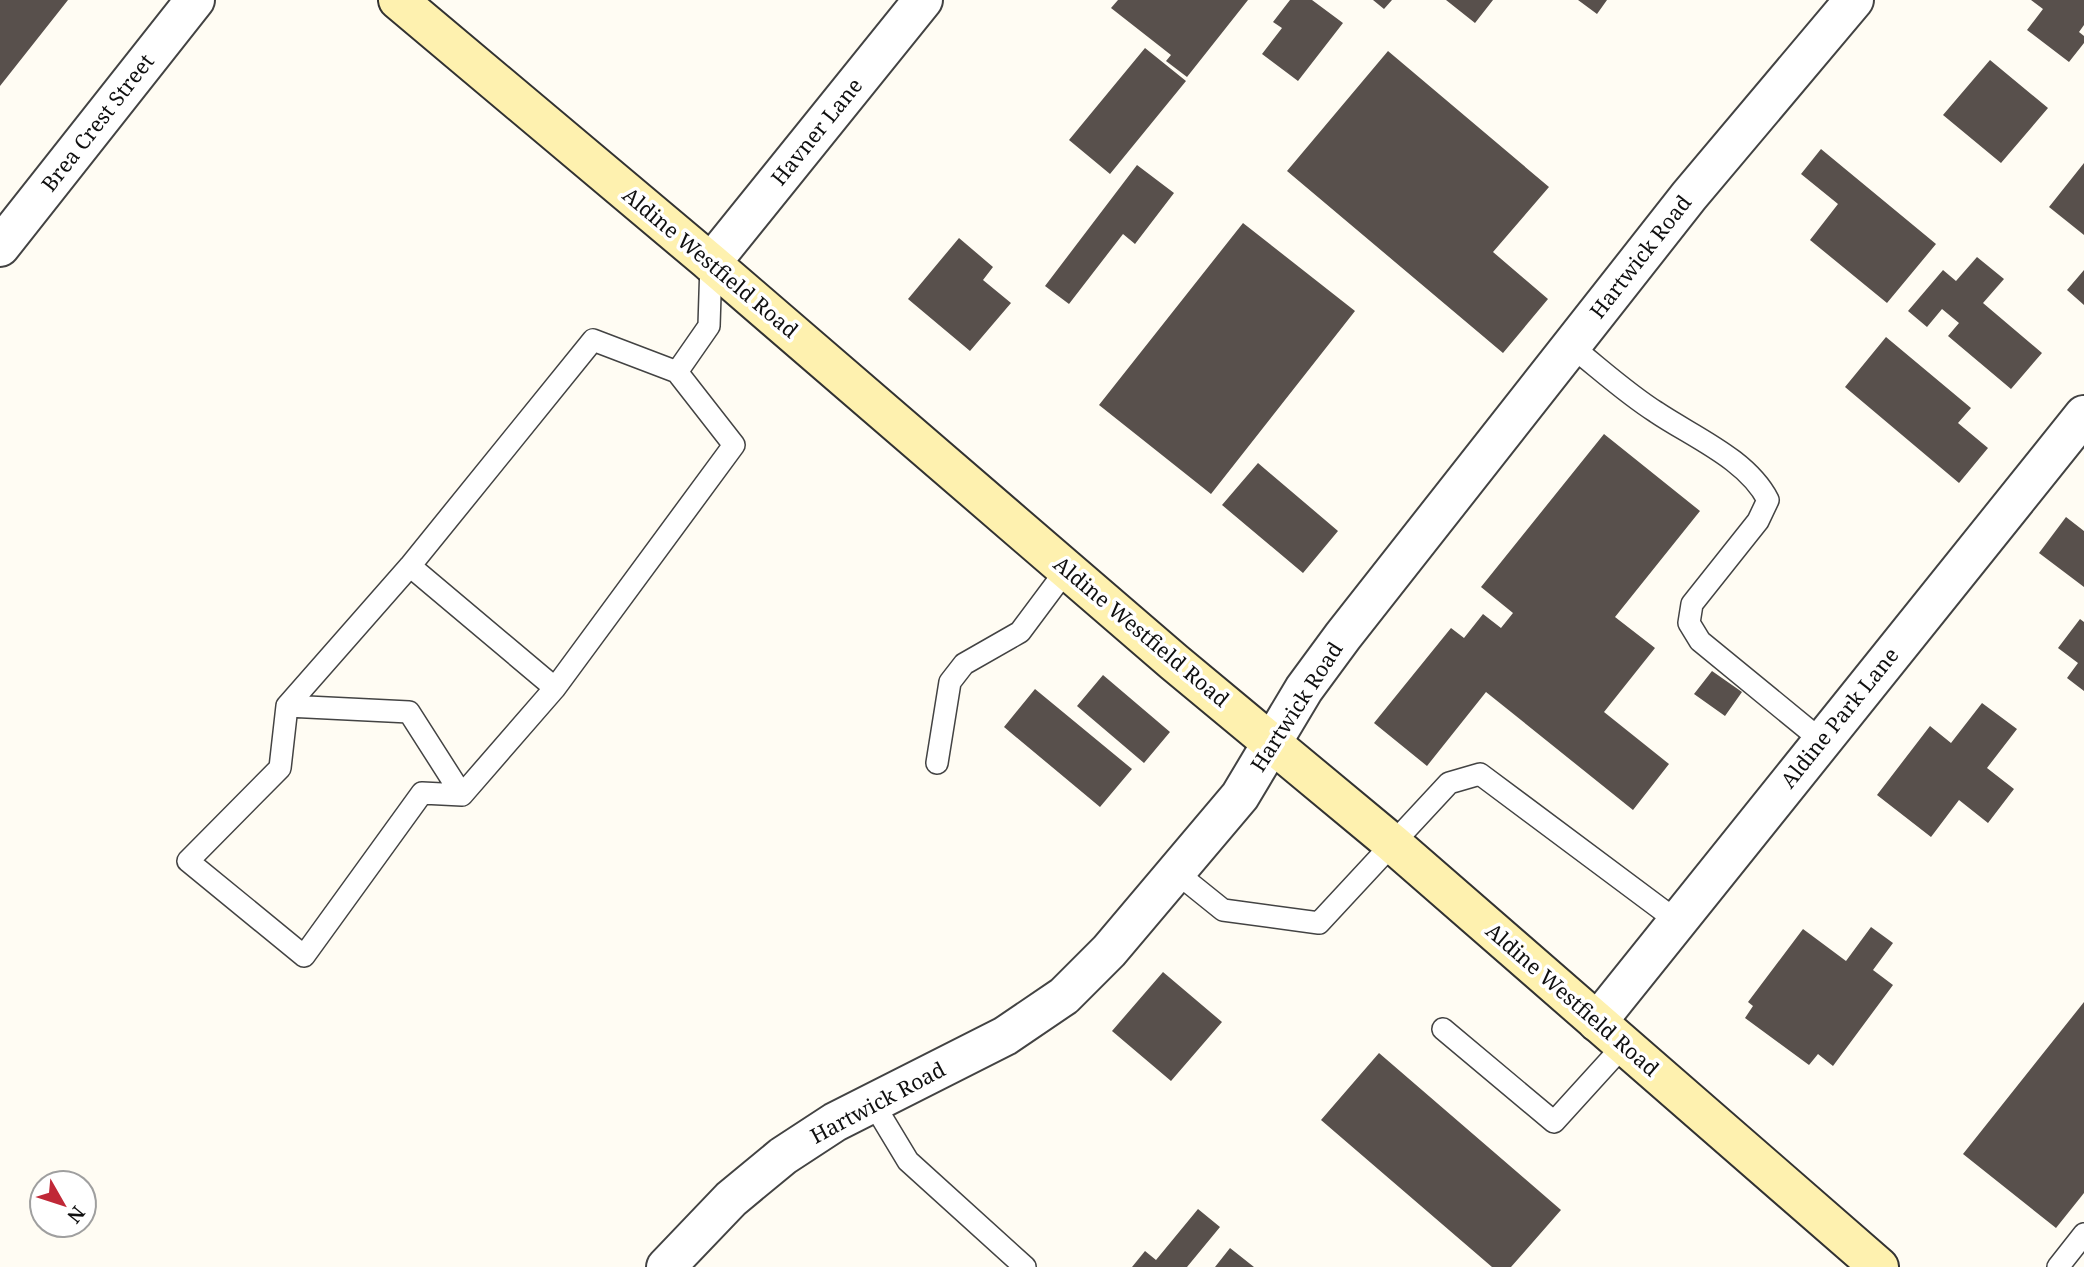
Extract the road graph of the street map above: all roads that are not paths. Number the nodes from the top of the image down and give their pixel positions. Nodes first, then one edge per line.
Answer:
1 (195, 0) edge
2 (398, 0) edge
3 (923, 0) edge
4 (1854, 0) edge
5 (0, 247) edge
6 (711, 263) junction
7 (1571, 346) junction
8 (677, 372) junction
9 (2084, 415) edge
10 (410, 566) junction
11 (1067, 569) junction
12 (555, 688) junction
13 (287, 706) junction
14 (1822, 741) junction
15 (1272, 742) junction
16 (937, 763) dead end
17 (462, 795) junction
18 (1392, 843) junction
19 (1177, 873) junction
20 (1677, 921) junction
21 (1443, 1029) dead end
22 (1610, 1033) junction
23 (873, 1103) junction
24 (2084, 1234) edge
25 (666, 1267) edge
26 (1025, 1267) edge
27 (1880, 1267) edge
28 (2058, 1267) edge

1 - 5 street, Brea Crest Street
2 - 6 main road, Aldine Westfield Road
3 - 6 street, Havner Lane
4 - 7 street, Hartwick Road
6 - 8 lane
6 - 11 main road, Aldine Westfield Road
7 - 14 lane
7 - 15 street, Hartwick Road
8 - 10 lane
8 - 12 lane
9 - 14 street, Aldine Park Lane
10 - 12 lane
10 - 13 lane
11 - 15 main road, Aldine Westfield Road
11 - 16 lane
12 - 17 lane
13 - 17 lane
13 - 17 lane
14 - 20 street, Aldine Park Lane
15 - 18 main road, Aldine Westfield Road
15 - 19 street, Hartwick Road
18 - 19 lane
18 - 20 lane
18 - 22 main road, Aldine Westfield Road
19 - 23 street, Hartwick Road
20 - 22 street, Aldine Park Lane
21 - 22 lane
22 - 27 main road, Aldine Westfield Road
23 - 25 street, Hartwick Road
23 - 26 lane
24 - 28 lane

